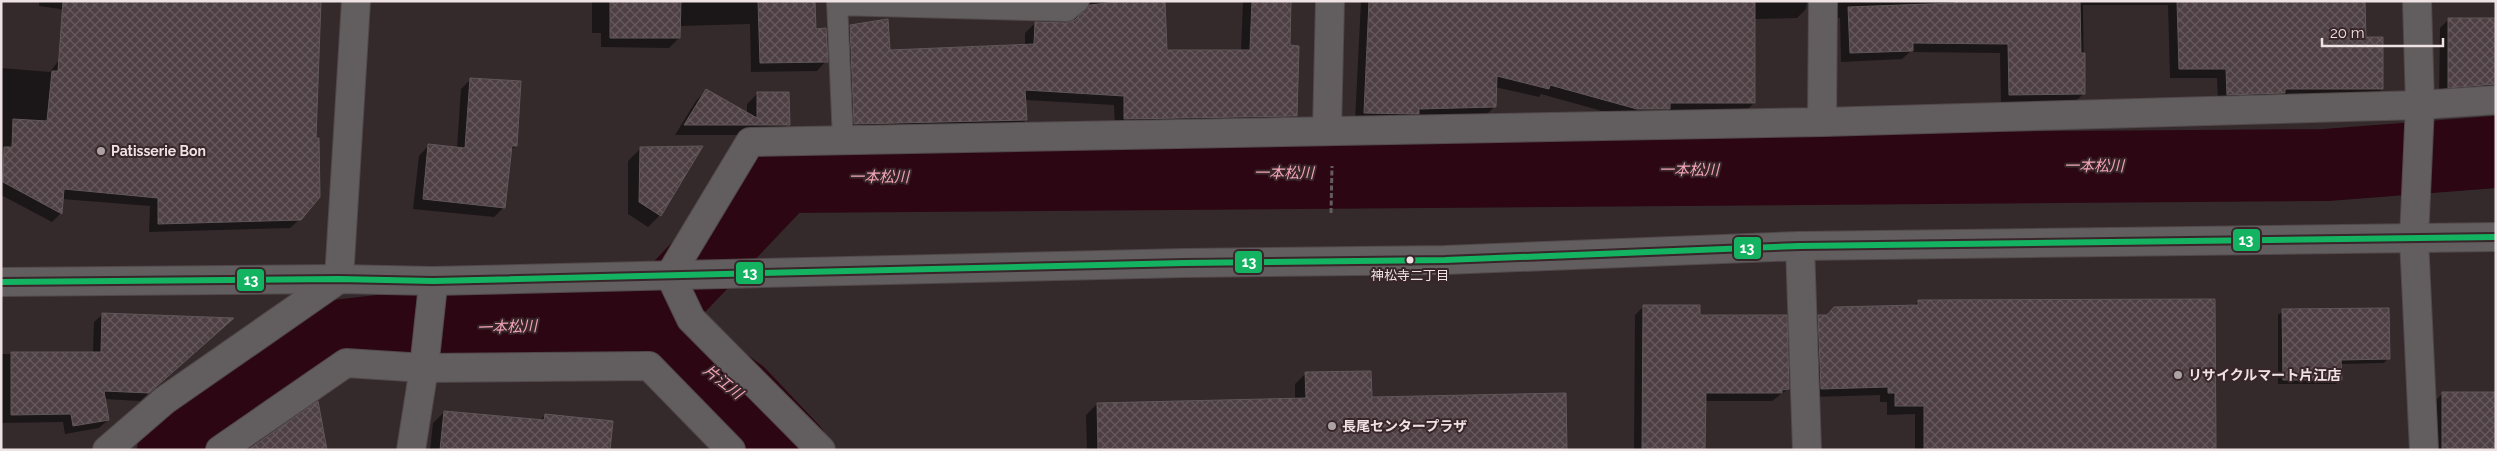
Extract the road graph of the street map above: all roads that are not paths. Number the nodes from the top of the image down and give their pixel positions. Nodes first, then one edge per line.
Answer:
1 (356, 1) edge
2 (1079, 1) edge
3 (1330, 1) edge
4 (1823, 1) edge
5 (2417, 1) edge
6 (837, 3) edge
7 (2496, 100) edge
8 (2420, 112) junction
9 (1822, 122) junction
10 (1326, 130) junction
11 (843, 140) junction
12 (2496, 237) edge
13 (2414, 238) junction
14 (1800, 246) junction
15 (674, 277) junction
16 (339, 279) junction
17 (1, 282) edge
18 (433, 288) junction
19 (425, 359) junction
20 (107, 450) edge
21 (220, 450) edge
22 (411, 450) edge
23 (731, 450) edge
24 (821, 450) edge
25 (1807, 450) edge
26 (2424, 450) edge

1 - 16 street
2 - 6 lane
3 - 10 street
4 - 9 street
5 - 8 street
6 - 11 lane
7 - 8 street
8 - 9 street
8 - 13 street
9 - 10 street
10 - 11 street
11 - 15 street
12 - 13 street
13 - 14 street
13 - 26 street
14 - 15 street
14 - 25 street
15 - 18 street
15 - 24 street
16 - 17 street
16 - 18 street
16 - 20 street
18 - 19 street
19 - 21 street
19 - 22 street
19 - 23 street

